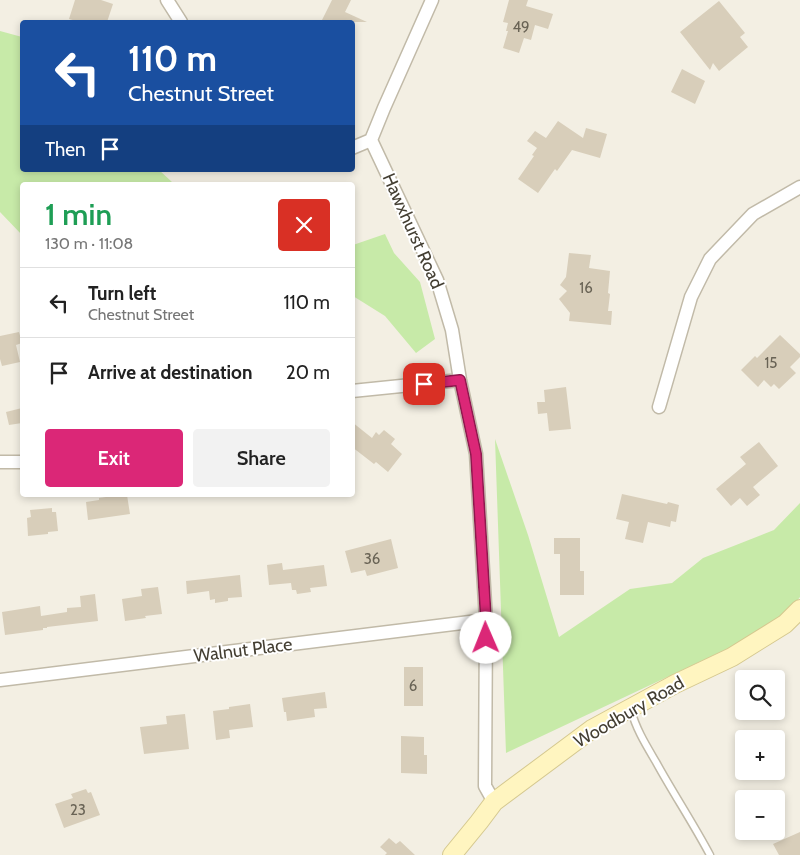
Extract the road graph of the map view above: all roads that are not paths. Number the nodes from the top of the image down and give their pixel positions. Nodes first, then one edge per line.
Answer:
1 (167, 0) edge
2 (432, 0) edge
3 (180, 20) edge
4 (371, 140) junction
5 (355, 147) edge
6 (800, 187) edge
7 (460, 380) junction
8 (355, 391) edge
9 (659, 407) dead end
10 (0, 462) edge
11 (20, 462) edge
12 (800, 609) edge
13 (486, 620) junction
14 (0, 680) edge
15 (630, 709) junction
16 (494, 802) junction
17 (452, 855) edge
18 (710, 855) edge

1 - 3 street
2 - 4 street
4 - 5 street
4 - 7 street, Hawxhurst Road
6 - 9 street
7 - 8 street
7 - 13 street, Hawxhurst Road
10 - 11 street
12 - 15 main road, Woodbury Road
13 - 14 street, Walnut Place
13 - 16 street, Hawxhurst Road
15 - 16 main road, Woodbury Road
15 - 18 lane
16 - 17 main road, Woodbury Road

